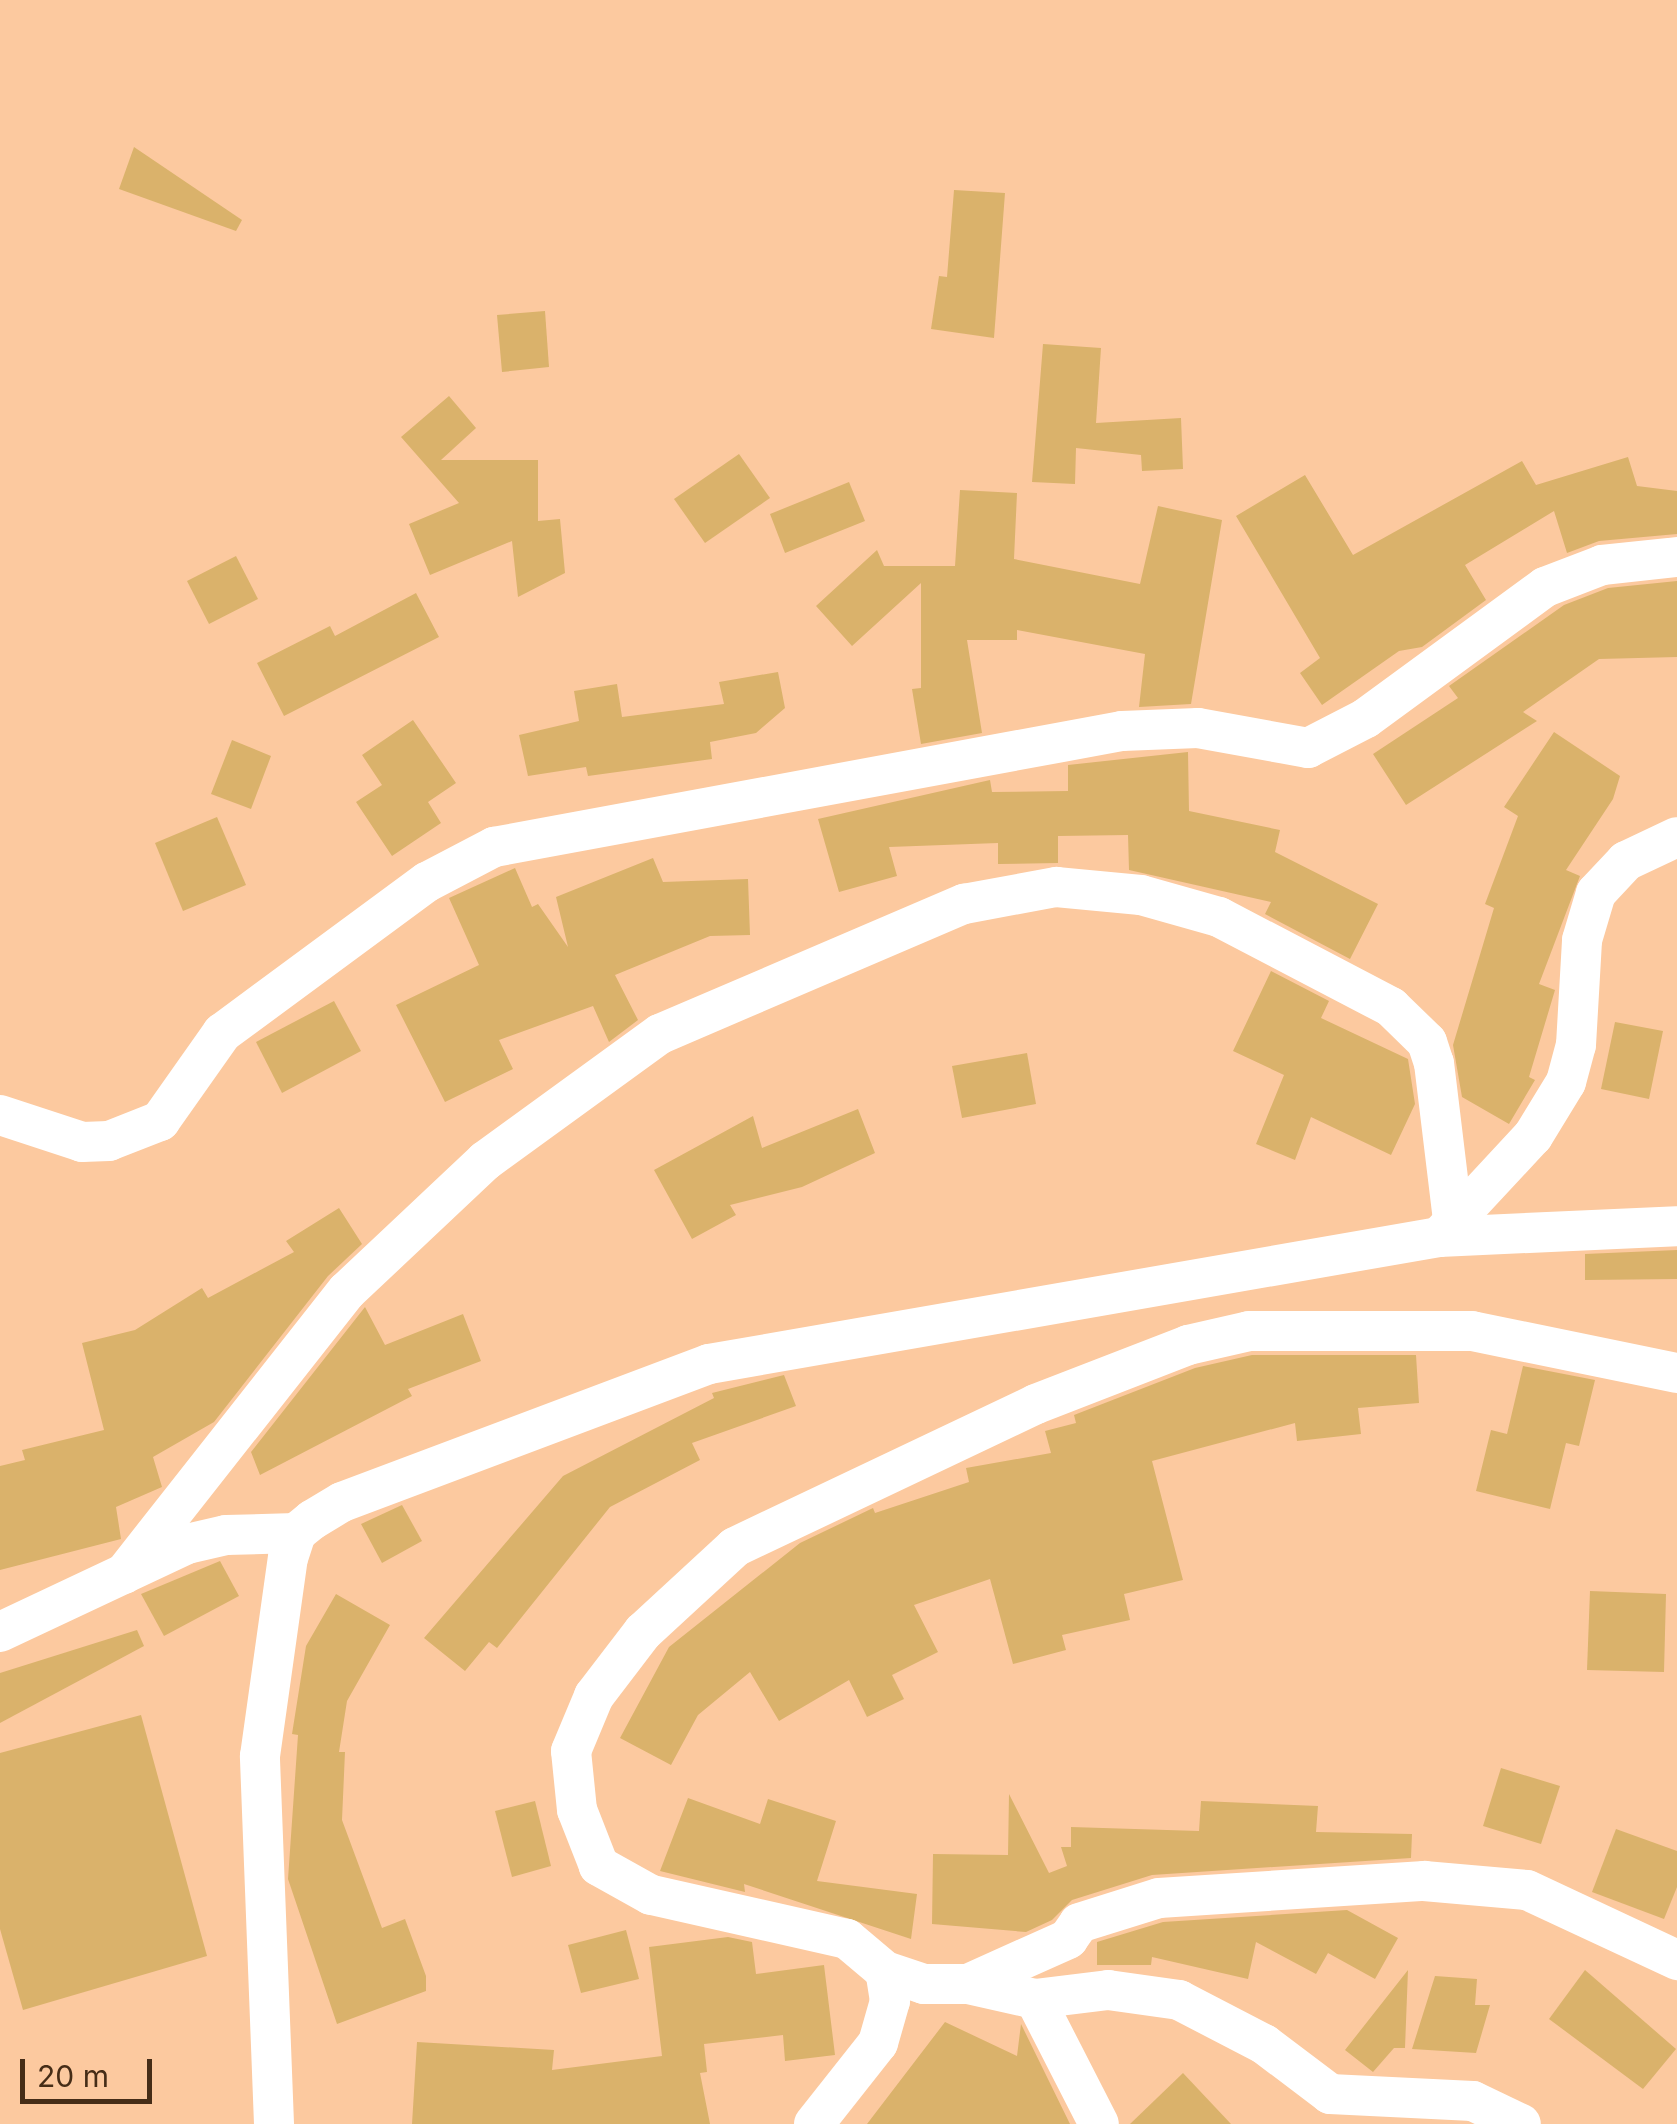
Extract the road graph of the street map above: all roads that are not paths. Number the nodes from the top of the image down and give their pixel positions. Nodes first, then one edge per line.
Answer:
1 (1677, 557) edge
2 (1677, 836) edge
3 (0, 1115) edge
4 (1677, 1226) edge
5 (1446, 1228) junction
6 (1677, 1372) edge
7 (296, 1533) junction
8 (124, 1574) junction
9 (0, 1632) edge
10 (1639, 1946) junction
11 (1677, 1960) edge
12 (886, 1971) junction
13 (968, 1984) junction
14 (1677, 1984) edge
15 (1035, 1998) junction
16 (274, 2124) edge
17 (814, 2124) edge
18 (1099, 2124) edge
19 (1521, 2124) edge

1 - 3 street
2 - 5 street
4 - 5 street
5 - 7 street
5 - 8 street
6 - 12 street
7 - 8 street
7 - 16 street
8 - 9 street
10 - 11 street
10 - 13 street
10 - 14 street
12 - 13 street
12 - 17 street
13 - 15 street
15 - 18 street
15 - 19 street

